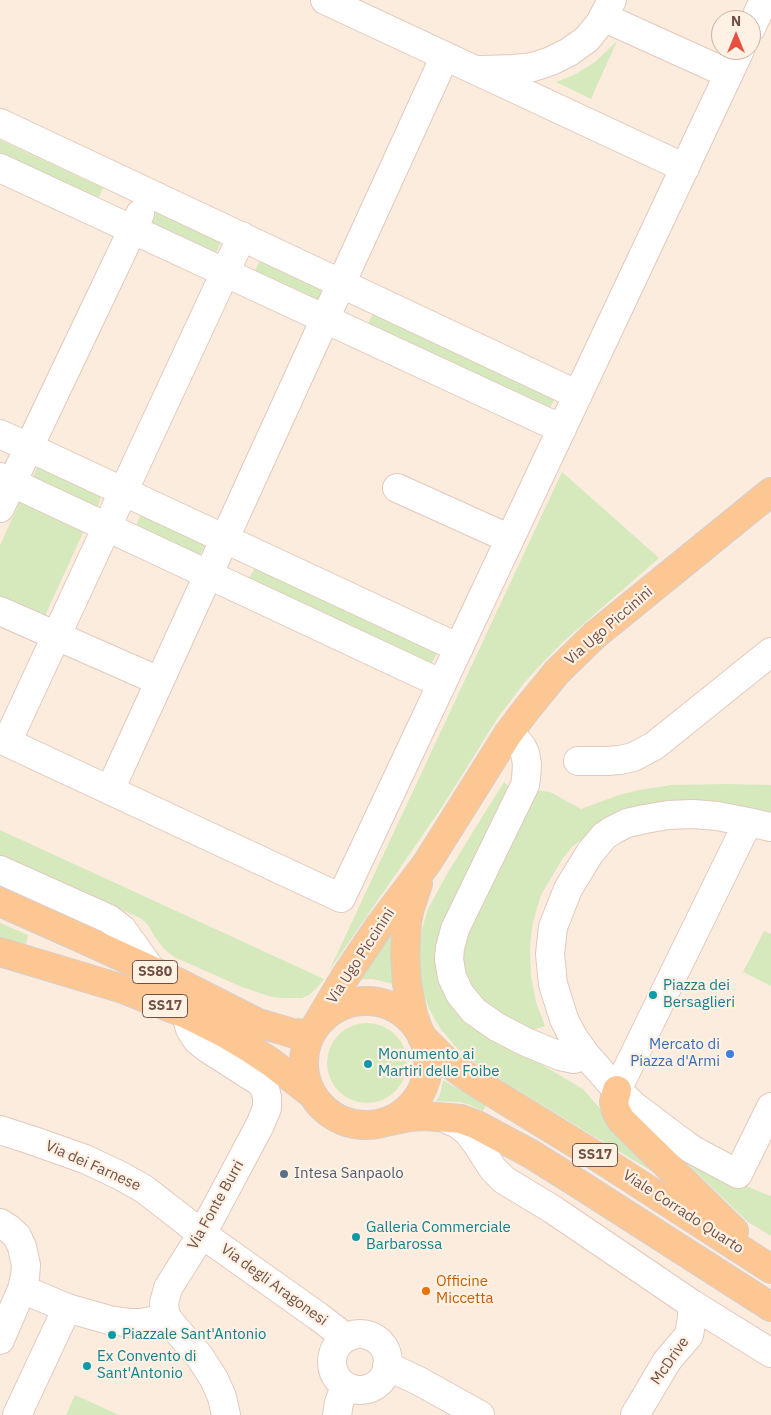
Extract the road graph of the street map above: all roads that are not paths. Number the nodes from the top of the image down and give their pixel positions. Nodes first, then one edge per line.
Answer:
1 (325, 0) edge
2 (608, 8) edge
3 (445, 56) junction
4 (735, 62) edge
5 (475, 70) junction
6 (0, 122) edge
7 (0, 168) edge
8 (685, 168) junction
9 (150, 193) junction
10 (132, 229) junction
11 (242, 236) junction
12 (225, 272) junction
13 (341, 283) junction
14 (325, 319) junction
15 (578, 395) junction
16 (562, 429) junction
17 (0, 434) edge
18 (29, 447) junction
19 (6, 480) edge
20 (397, 488) dead end
21 (123, 492) junction
22 (771, 492) edge
23 (0, 508) edge
24 (107, 527) junction
25 (224, 539) junction
26 (510, 539) junction
27 (208, 575) junction
28 (0, 610) edge
29 (56, 636) junction
30 (459, 648) junction
31 (771, 652) edge
32 (160, 681) junction
33 (442, 684) junction
34 (508, 734) junction
35 (3, 740) edge
36 (578, 761) dead end
37 (110, 790) junction
38 (759, 825) edge
39 (427, 862) junction
40 (0, 870) edge
41 (0, 902) edge
42 (0, 952) edge
43 (152, 971) junction
44 (186, 1014) junction
45 (313, 1030) junction
46 (420, 1033) junction
47 (586, 1055) junction
48 (617, 1090) junction
49 (313, 1095) junction
50 (771, 1107) edge
51 (433, 1116) junction
52 (385, 1122) junction
53 (0, 1130) edge
54 (0, 1223) edge
55 (202, 1234) junction
56 (771, 1268) edge
57 (34, 1294) dead end
58 (692, 1304) junction
59 (771, 1306) edge
60 (67, 1308) junction
61 (166, 1316) junction
62 (344, 1339) junction
63 (0, 1340) edge
64 (771, 1353) edge
65 (387, 1366) junction
66 (345, 1386) junction
67 (18, 1415) edge
68 (226, 1415) edge
69 (337, 1415) edge
70 (480, 1415) edge
71 (635, 1415) edge

1 - 3 street
2 - 4 street
2 - 5 street
3 - 5 street
3 - 13 street
4 - 8 street
5 - 8 street
6 - 9 street
7 - 10 street
8 - 15 street
9 - 10 street
9 - 11 street
10 - 12 street
10 - 18 street
11 - 12 street
11 - 13 street
12 - 14 street
12 - 21 street
13 - 14 street
13 - 15 street
14 - 16 street
14 - 25 street
15 - 16 street
16 - 26 street
17 - 18 street
18 - 19 street
18 - 21 street
19 - 23 street
19 - 24 street
20 - 26 street
21 - 24 street
21 - 25 street
22 - 34 main road, Via Ugo Piccinini
24 - 27 street
24 - 29 street
25 - 27 street
25 - 30 street
26 - 30 street
27 - 32 street
27 - 33 street
28 - 29 street
29 - 32 street
29 - 35 street
30 - 33 street
31 - 36 street
32 - 37 street
33 - 37 street
34 - 39 main road, Via Ugo Piccinini
34 - 47 street
35 - 37 street
38 - 47 street
38 - 48 street
39 - 45 main road, Via Ugo Piccinini
39 - 46 main road, Via Ugo Piccinini
40 - 43 street
41 - 43 main road, SS80
42 - 44 main road, SS17
43 - 45 main road, SS80
44 - 49 main road, SS17
44 - 55 street, Via Fonte Burri
45 - 46 main road
45 - 49 main road
46 - 52 main road
46 - 56 main road, Viale Corrado Quarto / SS17
47 - 48 street
48 - 50 street
48 - 56 main road
49 - 52 main road
51 - 52 main road, SS17
51 - 58 street
51 - 59 main road, SS17
53 - 55 street, Via dei Farnese
54 - 63 street
55 - 61 street, Via Fonte Burri
55 - 62 street, Via degli Aragonesi
57 - 60 street
58 - 64 street
58 - 71 street, McDrive
60 - 61 street
60 - 67 street
61 - 68 street
62 - 65 street
62 - 66 street
65 - 66 street
65 - 70 street
66 - 69 street

